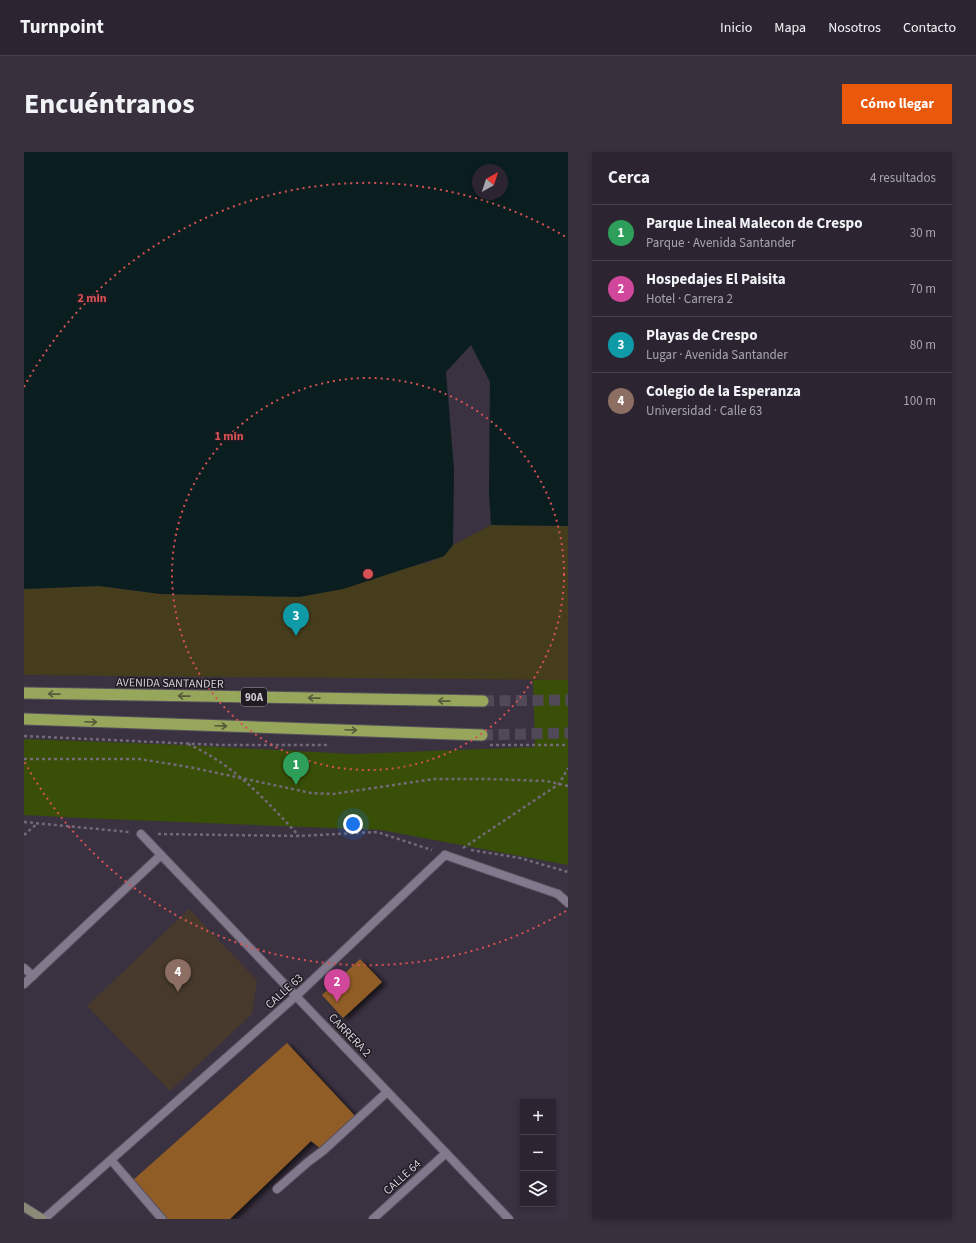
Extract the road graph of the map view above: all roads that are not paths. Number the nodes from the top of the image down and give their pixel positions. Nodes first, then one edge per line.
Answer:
1 (24, 693) edge
2 (483, 701) tunnel mouth
3 (24, 719) edge
4 (482, 735) tunnel mouth
5 (141, 834) road end
6 (161, 855) junction
7 (568, 904) edge
8 (24, 968) edge
9 (33, 976) junction
10 (24, 984) edge
11 (296, 996) junction
12 (387, 1092) junction
13 (446, 1153) junction
14 (111, 1160) junction
15 (277, 1189) dead end
16 (24, 1207) edge
17 (43, 1219) edge
18 (162, 1219) edge
19 (373, 1219) edge
20 (509, 1219) edge

2 -> 1 highway, AVENIDA SANTANDER / 90A
3 -> 4 highway
5 - 6 street, CARRERA 2
6 - 9 street
6 - 11 street, CARRERA 2
7 - 11 street, CALLE 63
8 - 9 street
9 - 10 street
11 - 12 street, CARRERA 2
11 - 14 street, CALLE 63
12 - 13 street, CARRERA 2
12 - 15 street
13 - 19 street, CALLE 64
13 - 20 street, CARRERA 2
14 - 17 street, CALLE 63
14 - 18 street
16 - 17 main road

